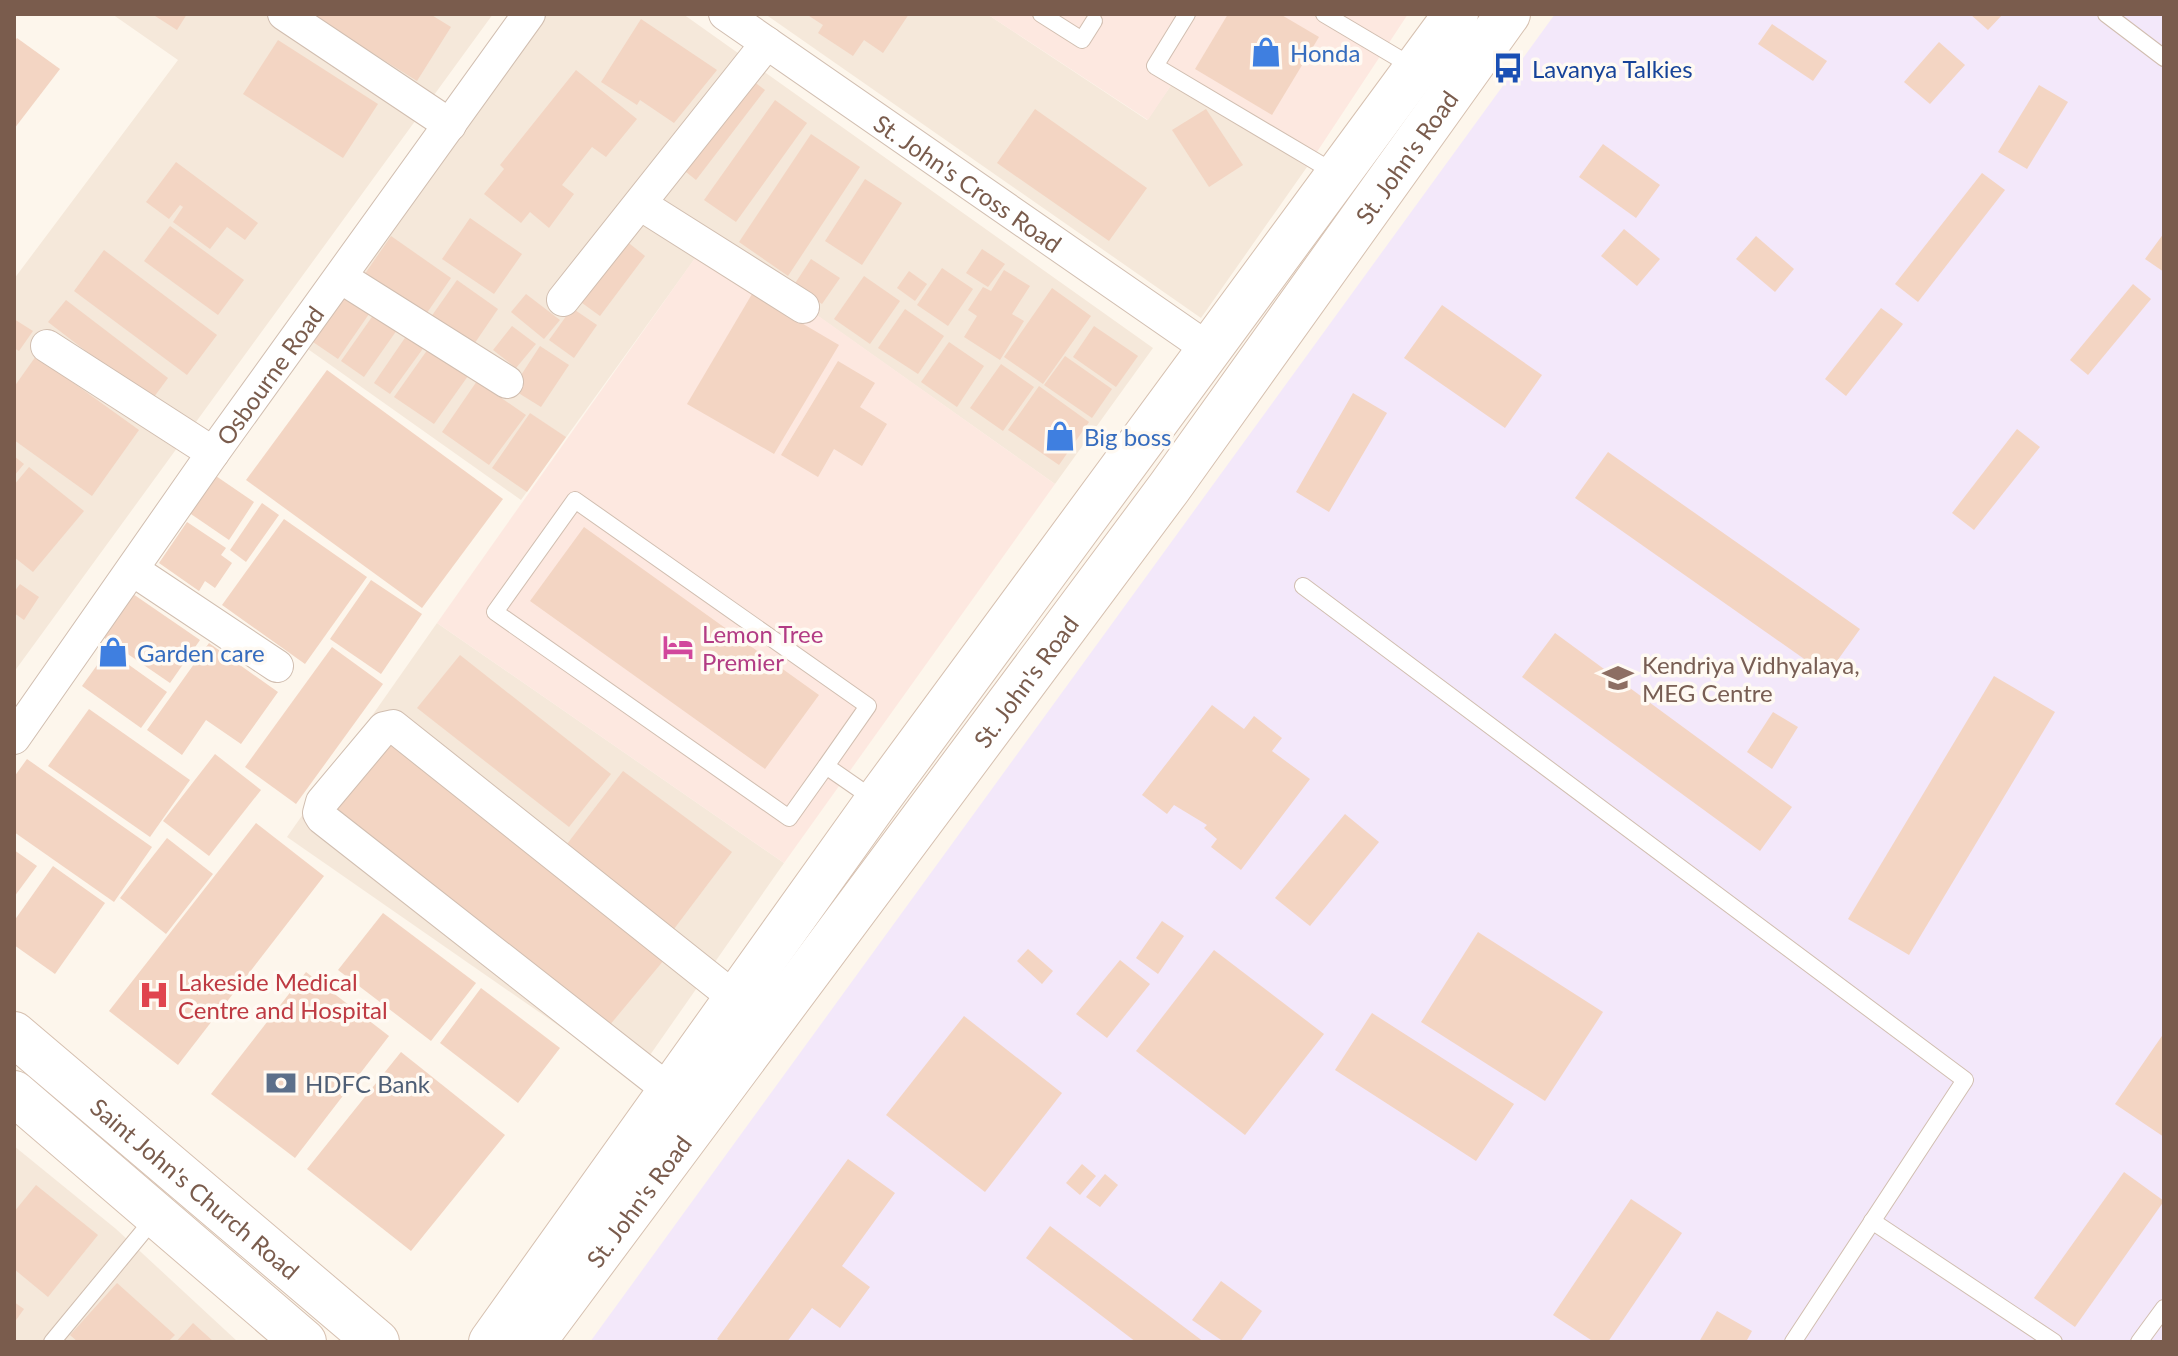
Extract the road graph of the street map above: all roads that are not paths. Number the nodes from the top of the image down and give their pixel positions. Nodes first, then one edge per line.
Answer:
1 (284, 14) edge
2 (529, 14) edge
3 (725, 14) edge
4 (1041, 14) edge
5 (1187, 14) edge
6 (1324, 14) edge
7 (1508, 14) edge
8 (2106, 14) edge
9 (1092, 16) edge
10 (1449, 16) edge
11 (767, 43) junction
12 (2164, 58) edge
13 (1416, 69) junction
14 (450, 125) junction
15 (1339, 175) junction
16 (640, 204) junction
17 (342, 278) junction
18 (563, 300) dead end
19 (803, 307) dead end
20 (47, 346) dead end
21 (1210, 350) junction
22 (507, 382) dead end
23 (213, 453) junction
24 (133, 570) junction
25 (1303, 586) dead end
26 (277, 666) dead end
27 (24, 702) edge
28 (14, 738) edge
29 (826, 766) junction
30 (877, 801) junction
31 (736, 999) junction
32 (14, 1034) edge
33 (670, 1091) junction
34 (14, 1093) edge
35 (157, 1215) junction
36 (1872, 1221) junction
37 (2164, 1308) edge
38 (52, 1342) edge
39 (304, 1342) edge
40 (377, 1342) edge
41 (491, 1342) edge
42 (533, 1342) edge
43 (1793, 1342) edge
44 (2054, 1342) edge
45 (2139, 1342) edge

1 - 14 street
2 - 14 street, Osbourne Road
3 - 11 street, St. John's Cross Road
4 - 9 lane
5 - 15 lane
6 - 13 lane
7 - 42 main road, St. John's Road
8 - 12 lane
10 - 13 main road, St. John's Road
11 - 16 street
11 - 21 street, St. John's Cross Road
13 - 15 main road, St. John's Road
14 - 17 street, Osbourne Road
15 - 21 main road, St. John's Road
16 - 18 street
16 - 19 street
17 - 22 street
17 - 23 street, Osbourne Road
20 - 23 street
21 - 30 main road, St. John's Road
23 - 24 street, Osbourne Road
24 - 26 street
24 - 27 street, Osbourne Road
25 - 36 lane
27 - 28 street, Osbourne Road
29 - 29 lane
29 - 30 lane
30 - 31 main road, St. John's Road
31 - 33 main road, St. John's Road
31 - 33 street
32 - 40 main road, Saint John's Church Road
33 - 41 main road, St. John's Road
34 - 35 main road, Saint John's Church Road
35 - 38 lane
35 - 39 main road, Saint John's Church Road
36 - 43 lane
36 - 44 lane
37 - 45 lane

